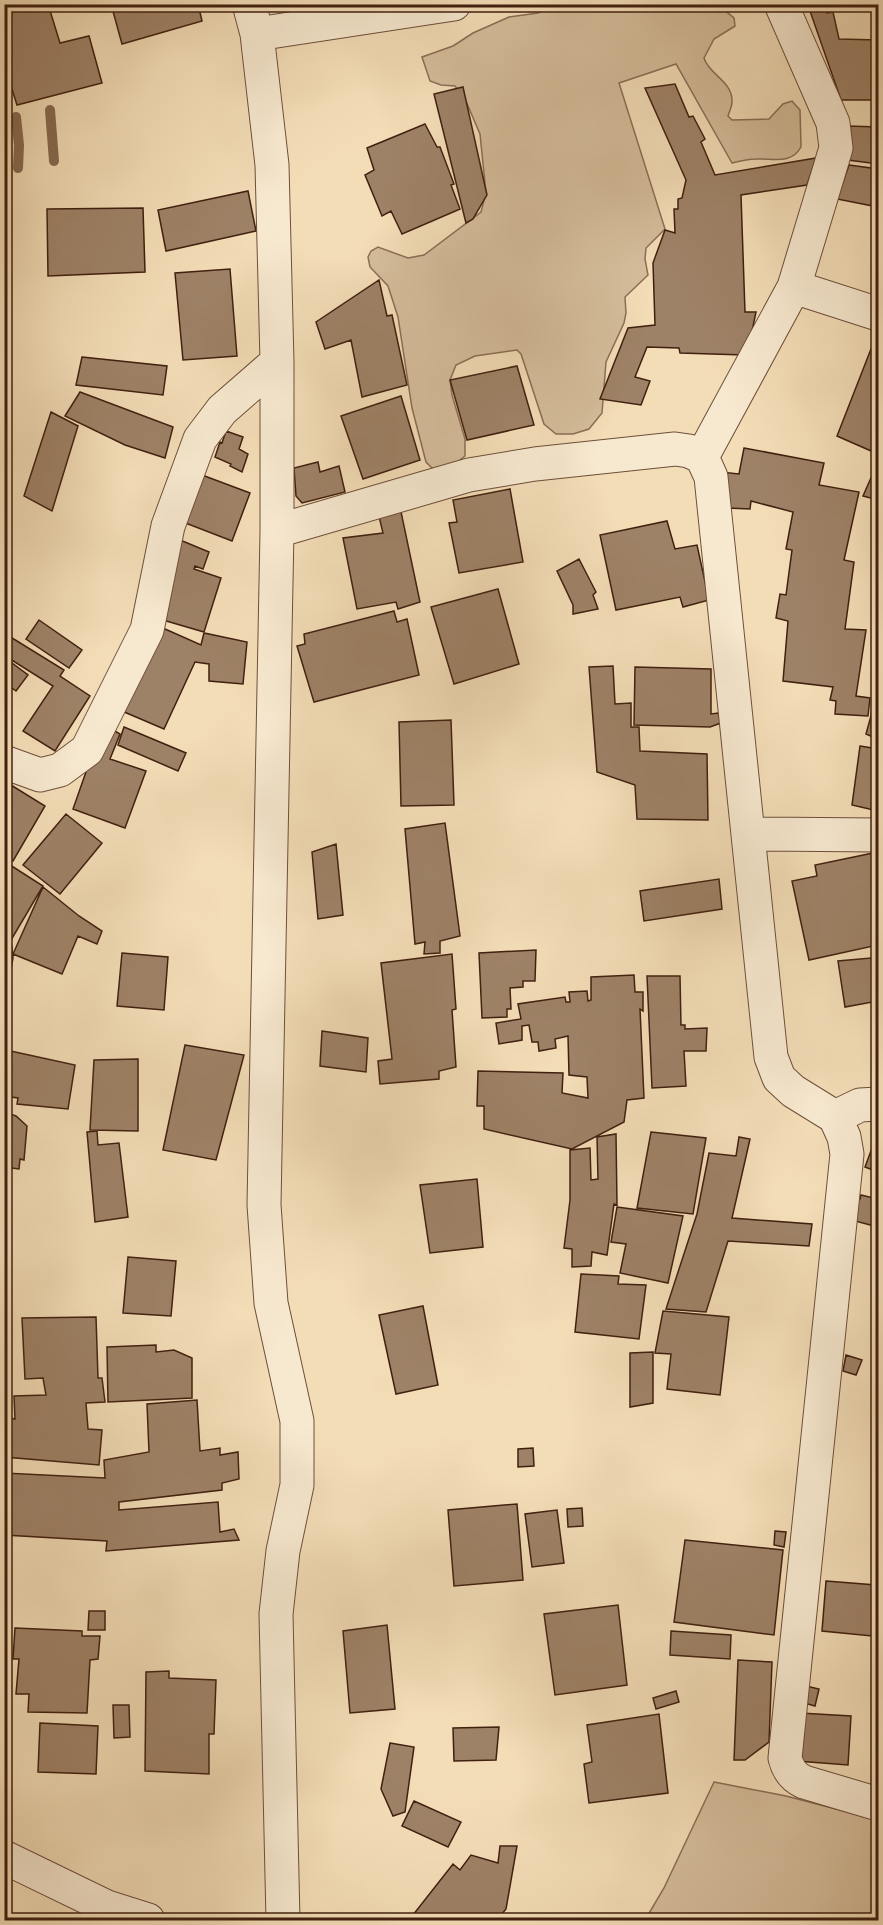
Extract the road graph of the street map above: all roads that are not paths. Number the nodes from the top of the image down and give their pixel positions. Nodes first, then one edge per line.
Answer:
1 (454, 4) edge
2 (781, 4) edge
3 (253, 19) edge
4 (794, 287) junction
5 (879, 314) edge
6 (277, 362) junction
7 (702, 457) junction
8 (277, 531) junction
9 (4, 762) edge
10 (748, 834) junction
11 (879, 835) edge
12 (879, 1104) edge
13 (835, 1117) junction
14 (879, 1804) edge
15 (4, 1857) edge
16 (148, 1920) edge
17 (283, 1920) edge

1 - 3 street
2 - 4 street
3 - 6 street
4 - 5 street
4 - 7 street
6 - 8 street
6 - 9 street
7 - 8 street
7 - 10 street
8 - 17 street
10 - 11 street
10 - 13 street
12 - 13 street
13 - 14 street
15 - 16 street

